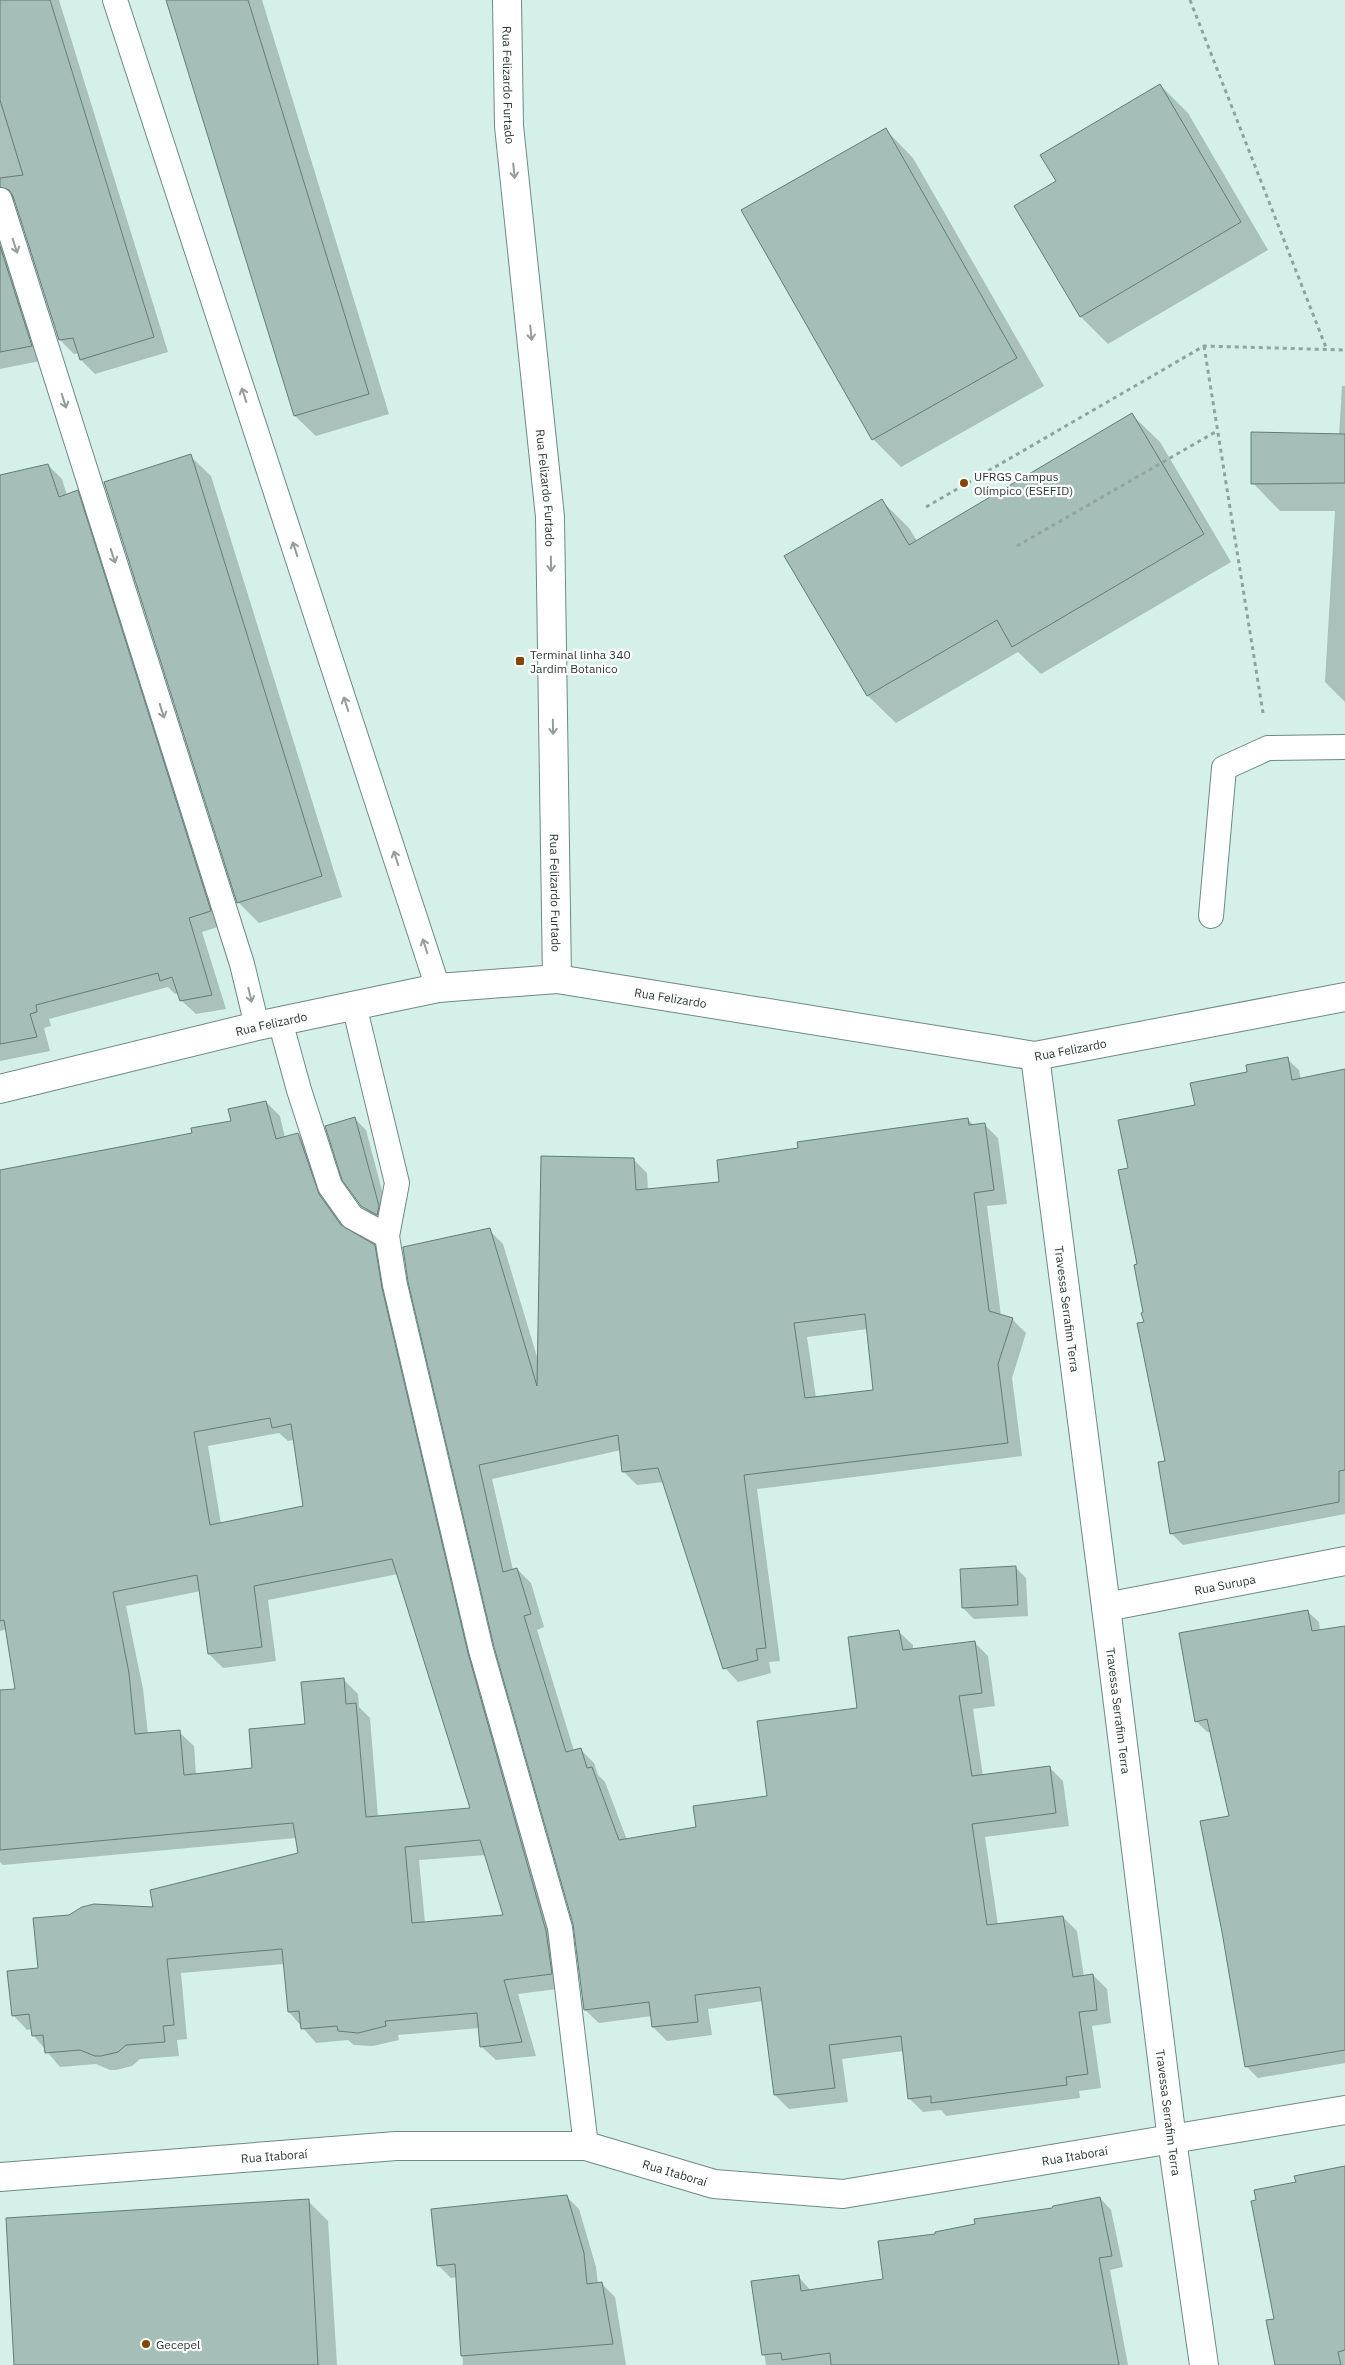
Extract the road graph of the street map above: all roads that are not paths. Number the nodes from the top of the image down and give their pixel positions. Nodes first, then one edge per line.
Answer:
1 (115, 0) edge
2 (507, 0) edge
3 (0, 200) edge
4 (1345, 747) edge
5 (1210, 916) dead end
6 (557, 978) junction
7 (438, 988) junction
8 (1345, 997) edge
9 (354, 1005) junction
10 (268, 1023) junction
11 (1035, 1056) junction
12 (0, 1089) edge
13 (387, 1236) junction
14 (1345, 1561) edge
15 (1106, 1607) junction
16 (1345, 2110) edge
17 (1172, 2140) junction
18 (586, 2146) junction
19 (0, 2177) edge
20 (1204, 2365) edge

7 -> 1 lane
2 -> 6 street, Rua Felizardo Furtado
3 -> 10 lane
4 - 5 lane
6 - 7 street, Rua Felizardo
6 - 11 street, Rua Felizardo
7 - 9 street, Rua Felizardo
8 - 11 street, Rua Felizardo
9 - 10 street, Rua Felizardo
9 - 13 lane
10 - 12 street, Rua Felizardo
10 - 13 lane
11 - 15 street, Travessa Serrafim Terra
13 - 18 lane
14 - 15 street, Rua Surupa
15 - 17 street, Travessa Serrafim Terra
16 - 17 street, Rua Itaboraí
17 - 18 street, Rua Itaboraí
17 - 20 street, Travessa Serrafim Terra
18 - 19 street, Rua Itaboraí

